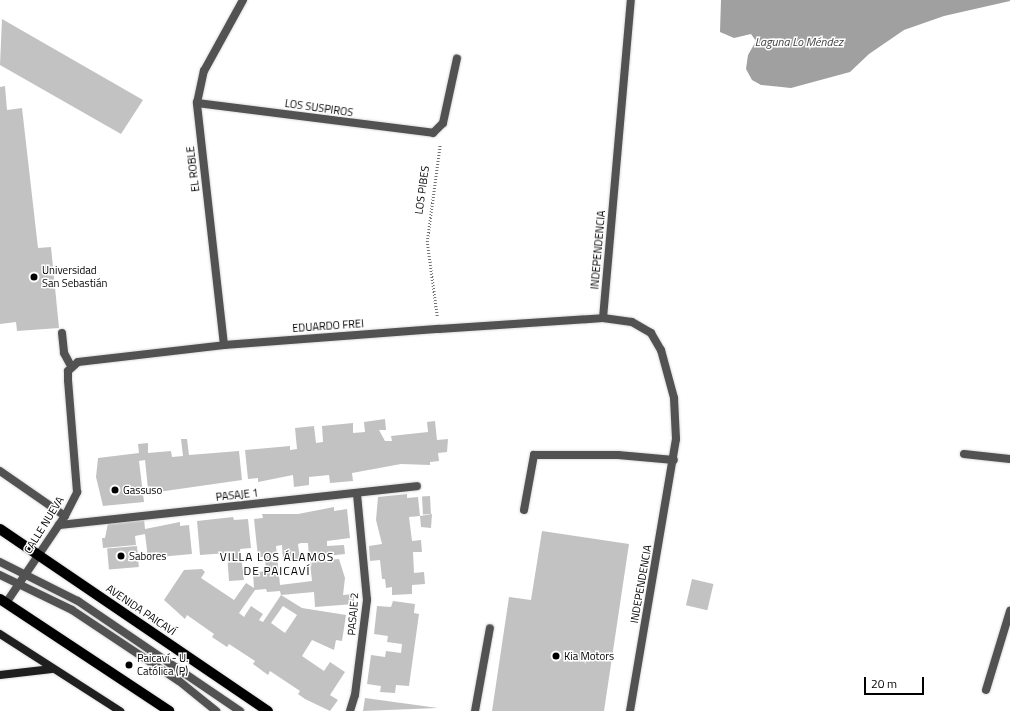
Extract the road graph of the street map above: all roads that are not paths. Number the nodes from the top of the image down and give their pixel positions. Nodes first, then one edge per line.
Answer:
1 (243, 0) edge
2 (631, 0) edge
3 (457, 58) dead end
4 (197, 103) junction
5 (603, 318) junction
6 (62, 333) dead end
7 (224, 345) junction
8 (71, 366) junction
9 (964, 454) dead end
10 (1010, 459) edge
11 (674, 460) junction
12 (0, 471) edge
13 (418, 486) dead end
14 (357, 494) junction
15 (524, 510) dead end
16 (65, 516) junction
17 (59, 525) junction
18 (0, 529) edge
19 (39, 555) junction
20 (0, 562) edge
21 (26, 574) junction
22 (0, 575) edge
23 (20, 582) junction
24 (3, 601) edge
25 (1010, 611) edge
26 (490, 628) dead end
27 (0, 634) edge
28 (52, 669) junction
29 (0, 675) edge
30 (986, 690) dead end
31 (120, 711) edge
32 (169, 711) edge
33 (216, 711) edge
34 (240, 711) edge
35 (268, 711) edge
36 (350, 711) edge
37 (475, 711) edge
38 (630, 711) edge

1 - 4 street, EL ROBLE
2 - 5 street, INDEPENDENCIA
3 - 4 street, LOS SUSPIROS
4 - 7 street, EL ROBLE
5 - 7 street, EDUARDO FREI
5 - 11 street, INDEPENDENCIA
6 - 8 street
7 - 8 street, EDUARDO FREI
8 - 16 street, CALLE NUEVA
9 - 10 street
11 - 15 street
11 - 38 street, INDEPENDENCIA
12 - 16 street
13 - 14 street, PASAJE 1
14 - 17 street, PASAJE 1
14 - 36 street, PASAJE 2
16 - 17 street, CALLE NUEVA
17 - 19 street, CALLE NUEVA
18 - 19 main road, AVENIDA PAICAVÍ
19 - 21 street, CALLE NUEVA
19 - 35 main road, AVENIDA PAICAVÍ
20 - 21 street
21 - 23 street, CALLE NUEVA
21 - 34 street
22 - 23 street
23 - 24 street, CALLE NUEVA
23 - 33 street
24 - 32 main road
25 - 30 street
26 - 37 street
27 - 28 street
28 - 29 street
28 - 31 street

